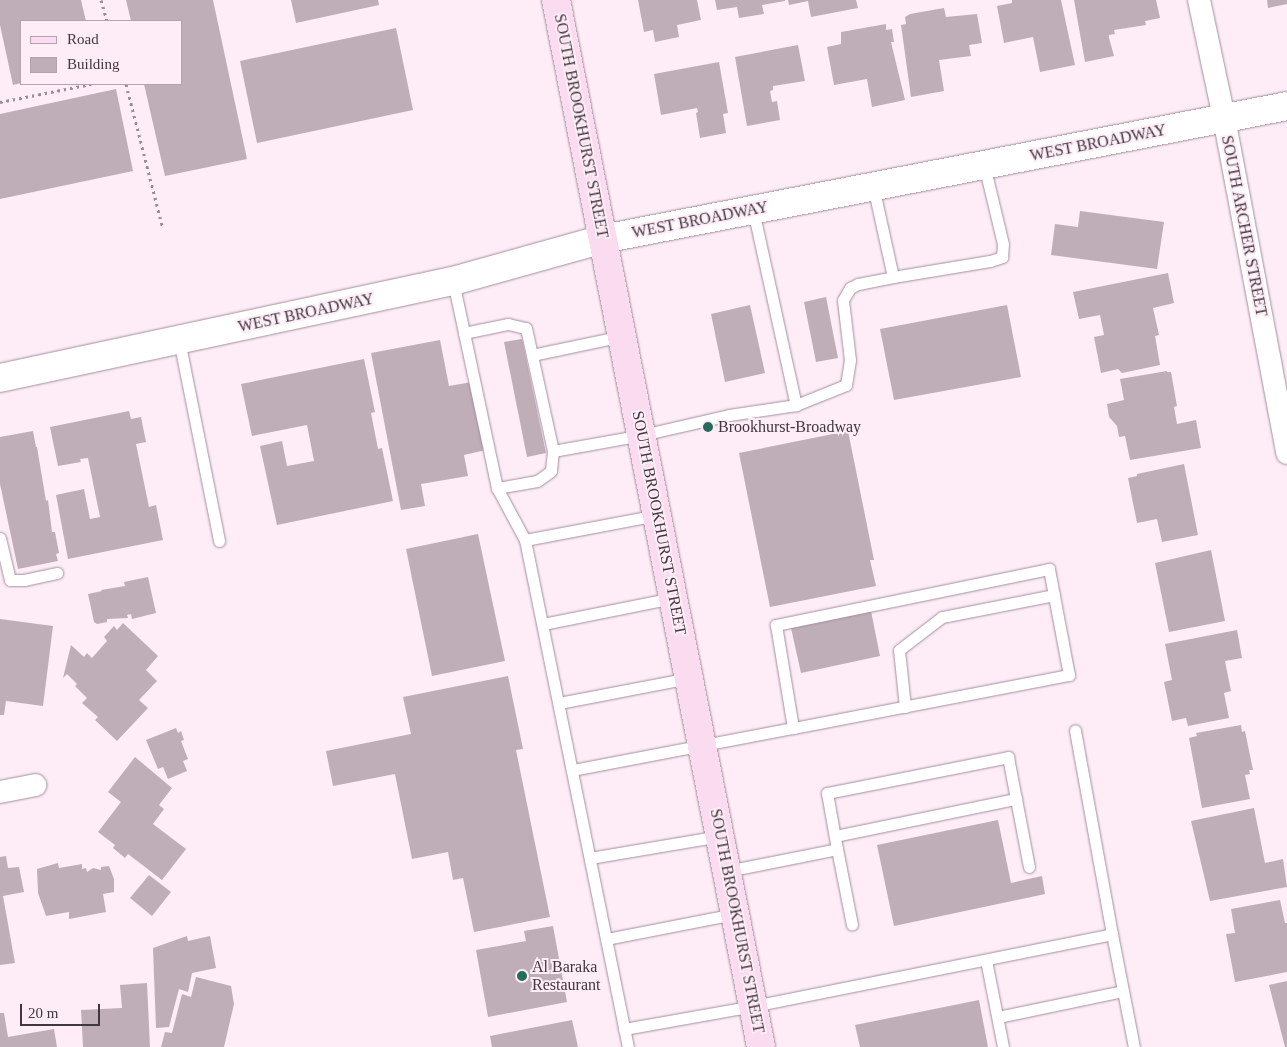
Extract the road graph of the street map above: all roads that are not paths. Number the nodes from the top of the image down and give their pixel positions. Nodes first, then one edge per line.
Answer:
1 (556, 0) edge
2 (1199, 0) edge
3 (1287, 106) edge
4 (1224, 118) junction
5 (984, 165) junction
6 (873, 186) junction
7 (752, 210) junction
8 (603, 239) junction
9 (893, 277) junction
10 (453, 281) junction
11 (464, 333) junction
12 (622, 336) junction
13 (179, 340) junction
14 (532, 355) junction
15 (0, 378) edge
16 (796, 404) junction
17 (642, 435) junction
18 (553, 451) junction
19 (1287, 453) edge
20 (497, 488) junction
21 (657, 515) junction
22 (0, 538) edge
23 (525, 540) junction
24 (219, 541) dead end
25 (57, 573) dead end
26 (1054, 596) junction
27 (673, 598) junction
28 (543, 624) junction
29 (689, 678) junction
30 (559, 704) junction
31 (905, 706) junction
32 (793, 728) junction
33 (1075, 730) dead end
34 (702, 746) junction
35 (572, 770) junction
36 (35, 785) dead end
37 (0, 792) edge
38 (1016, 799) junction
39 (720, 836) junction
40 (835, 836) junction
41 (837, 849) junction
42 (590, 858) junction
43 (1029, 867) dead end
44 (727, 871) junction
45 (735, 914) junction
46 (852, 925) dead end
47 (1112, 934) junction
48 (606, 939) junction
49 (986, 960) junction
50 (1122, 991) junction
51 (754, 1006) junction
52 (998, 1017) junction
53 (624, 1029) junction
54 (628, 1047) edge
55 (761, 1047) edge
56 (1003, 1047) edge
57 (1134, 1047) edge

1 - 8 main road, SOUTH BROOKHURST STREET
2 - 4 street, SOUTH ARCHER STREET
3 - 4 main road, WEST BROADWAY
4 - 5 main road, WEST BROADWAY
4 - 19 street, SOUTH ARCHER STREET
5 - 6 main road, WEST BROADWAY
5 - 9 lane
6 - 7 main road, WEST BROADWAY
6 - 9 lane
7 - 8 main road, WEST BROADWAY
7 - 16 lane
8 - 10 main road, WEST BROADWAY
8 - 12 main road, SOUTH BROOKHURST STREET
9 - 16 lane
10 - 11 lane
10 - 13 main road, WEST BROADWAY
11 - 14 lane
11 - 20 lane
12 - 14 lane
12 - 17 main road, SOUTH BROOKHURST STREET
13 - 15 main road, WEST BROADWAY
13 - 24 lane
14 - 18 lane
16 - 17 lane
17 - 18 lane
17 - 21 main road, SOUTH BROOKHURST STREET
18 - 20 lane
20 - 23 lane
21 - 23 lane
21 - 27 main road, SOUTH BROOKHURST STREET
22 - 25 lane
23 - 28 lane
26 - 31 lane
26 - 31 lane
26 - 32 lane
27 - 28 lane
27 - 29 main road, SOUTH BROOKHURST STREET
28 - 30 lane
29 - 30 lane
29 - 34 main road, SOUTH BROOKHURST STREET
30 - 35 lane
31 - 32 lane
32 - 34 lane
33 - 47 lane
34 - 35 lane
34 - 39 main road, SOUTH BROOKHURST STREET
35 - 42 lane
36 - 37 street
38 - 40 lane
38 - 40 lane
38 - 43 lane
39 - 42 lane
39 - 44 main road, SOUTH BROOKHURST STREET
40 - 41 lane
41 - 44 lane
41 - 46 lane
42 - 48 lane
44 - 45 main road, SOUTH BROOKHURST STREET
45 - 48 lane
45 - 51 main road, SOUTH BROOKHURST STREET
47 - 49 lane
47 - 50 lane
48 - 53 lane
49 - 51 lane
49 - 52 lane
50 - 52 lane
50 - 57 lane
51 - 53 lane
51 - 55 main road, SOUTH BROOKHURST STREET
52 - 56 lane
53 - 54 lane

